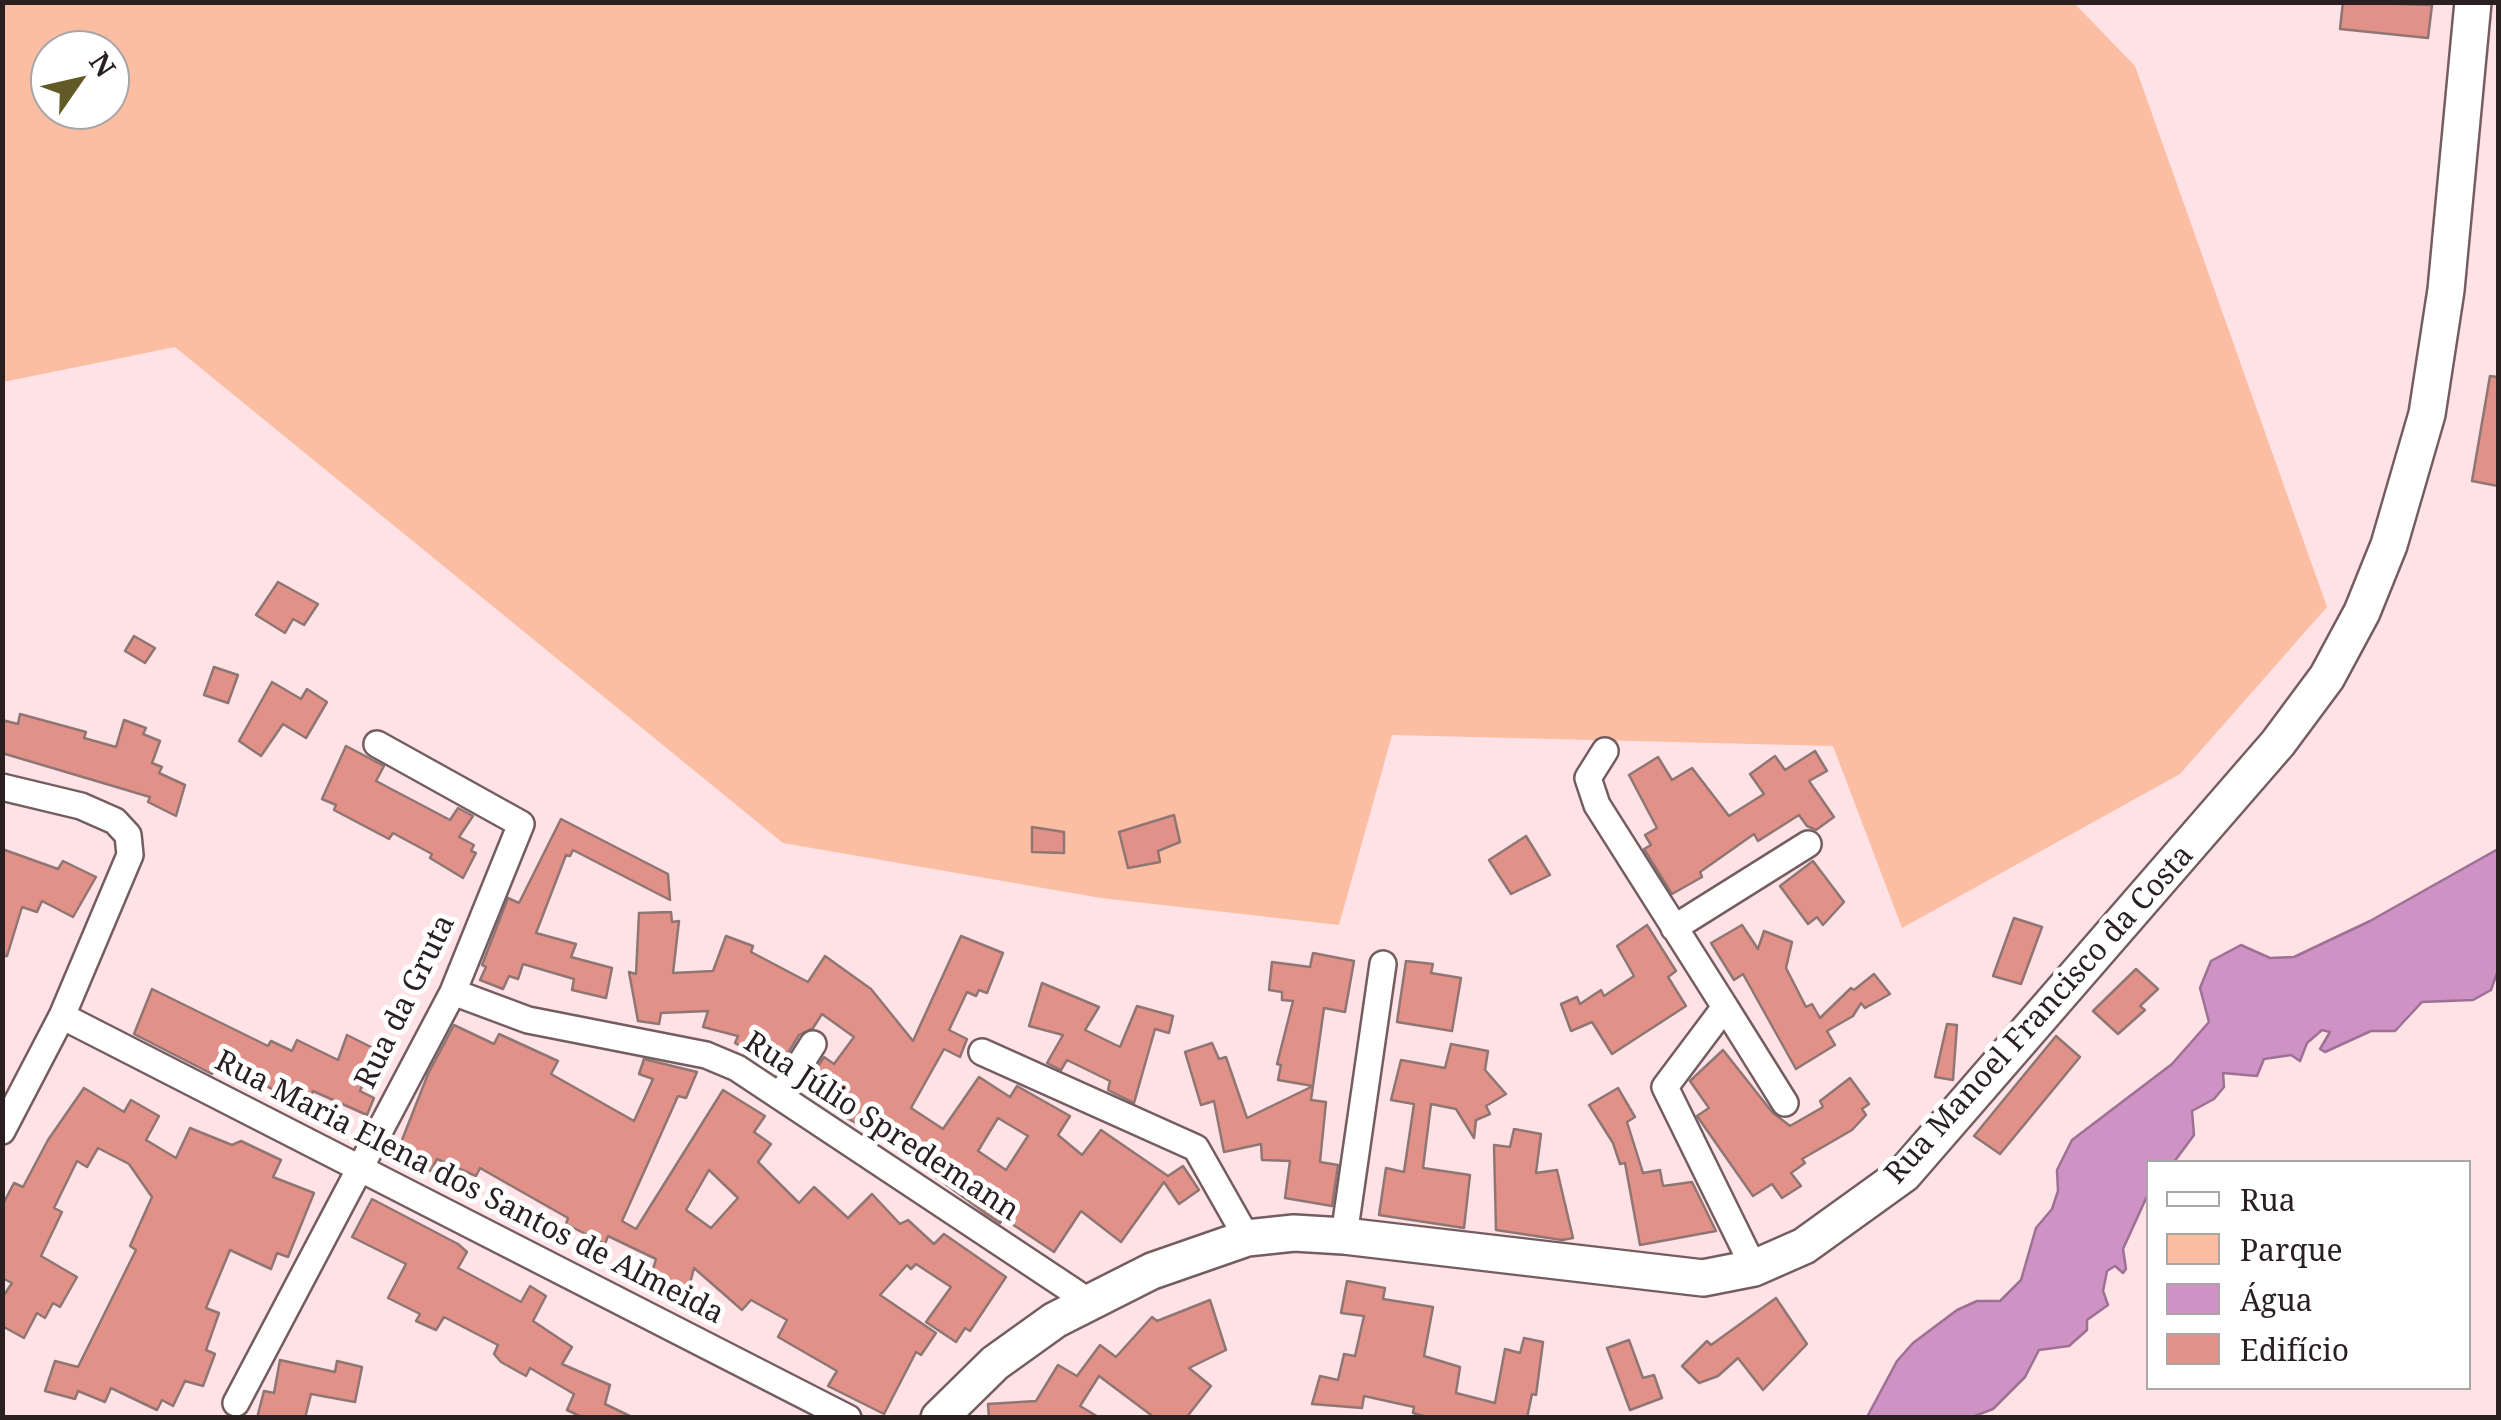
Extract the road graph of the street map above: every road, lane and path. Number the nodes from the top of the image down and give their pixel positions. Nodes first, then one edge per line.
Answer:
1 (2474, 2) edge
2 (377, 744) dead end
3 (1606, 751) dead end
4 (2, 787) edge
5 (1808, 844) dead end
6 (1674, 928) junction
7 (1383, 964) dead end
8 (453, 992) junction
9 (1725, 1008) junction
10 (62, 1016) junction
11 (813, 1044) dead end
12 (982, 1052) dead end
13 (780, 1096) junction
14 (1785, 1103) dead end
15 (2, 1132) edge
16 (359, 1169) junction
17 (1344, 1236) junction
18 (1247, 1238) junction
19 (1754, 1268) junction
20 (1088, 1301) junction
21 (236, 1404) dead end
22 (848, 1418) edge
23 (939, 1418) edge

1 - 19 main road, Rua Manoel Francisco da Costa
2 - 8 street, Rua da Gruta
3 - 6 street
4 - 10 street
5 - 6 street
6 - 9 street
7 - 17 street
8 - 13 street, Rua Júlio Spredemann
8 - 16 street, Rua da Gruta
9 - 14 street
9 - 19 street
10 - 15 street
10 - 16 street, Rua Maria Elena dos Santos de Almeida
11 - 13 street
12 - 18 street
13 - 20 street, Rua Júlio Spredemann
16 - 21 street, Rua da Gruta
16 - 22 street, Rua Maria Elena dos Santos de Almeida
17 - 18 main road, Rua Manoel Francisco da Costa
17 - 19 main road, Rua Manoel Francisco da Costa
18 - 20 main road, Rua Manoel Francisco da Costa
20 - 23 main road, Rua Manoel Francisco da Costa

